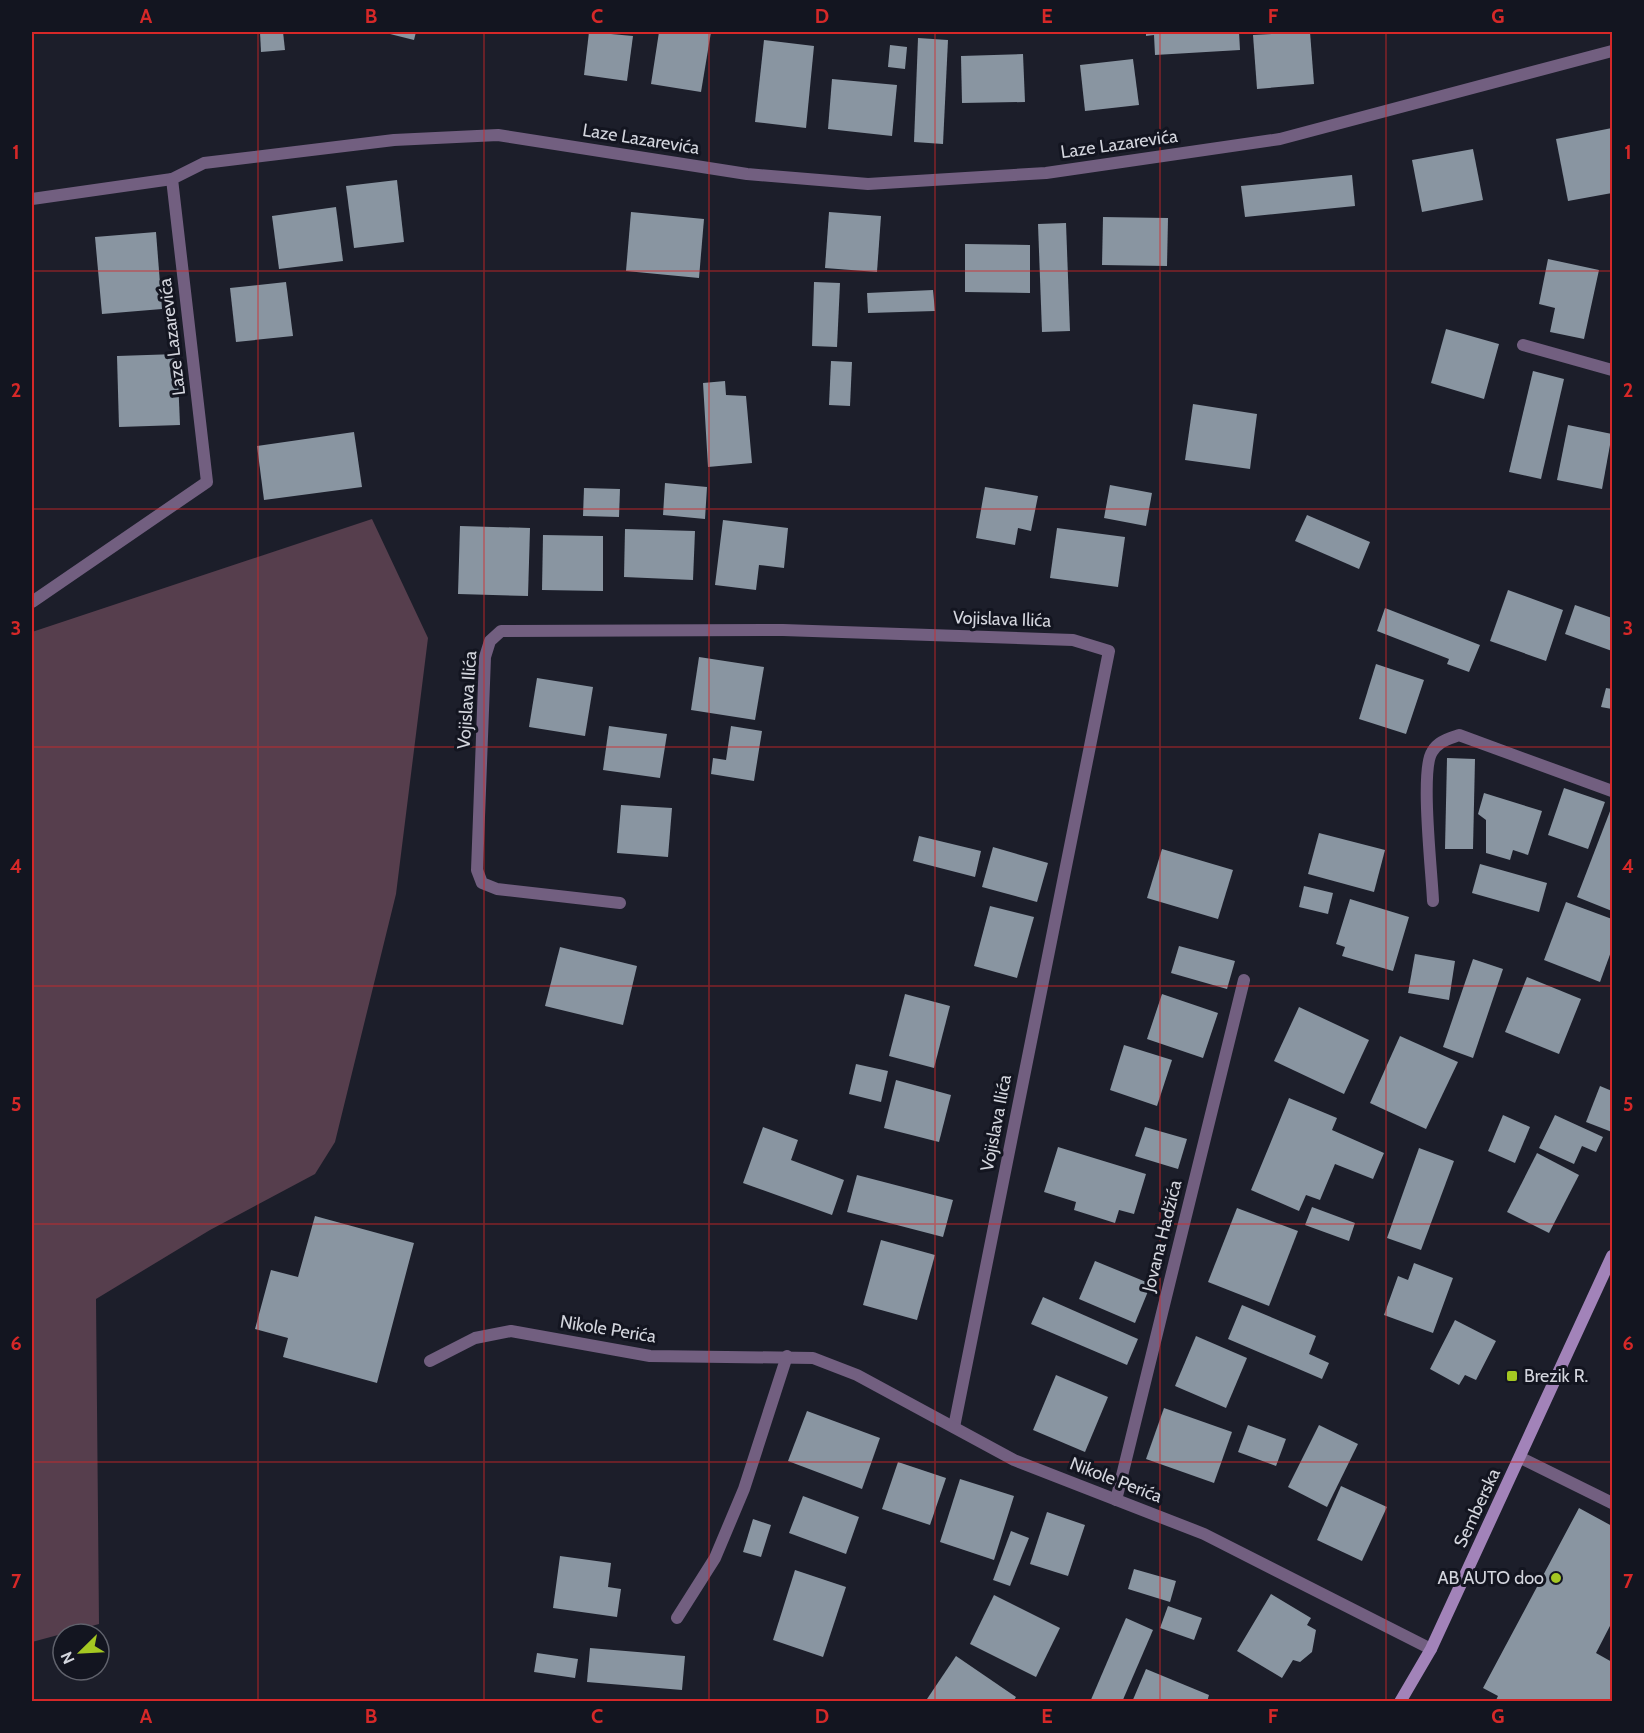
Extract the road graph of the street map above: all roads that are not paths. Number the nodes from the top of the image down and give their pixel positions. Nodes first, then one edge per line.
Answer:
1 (1612, 51) edge
2 (172, 179) junction
3 (32, 199) edge
4 (1523, 345) dead end
5 (1612, 370) edge
6 (32, 602) edge
7 (1612, 791) edge
8 (1434, 901) dead end
9 (621, 903) dead end
10 (1244, 980) dead end
11 (1612, 1256) edge
12 (787, 1356) junction
13 (430, 1361) dead end
14 (954, 1427) junction
15 (1521, 1458) junction
16 (1116, 1500) junction
17 (1612, 1503) edge
18 (677, 1618) dead end
19 (1431, 1649) junction
20 (1400, 1701) edge

1 - 2 street, Laze Lazarevića
2 - 3 street
2 - 6 street, Laze Lazarevića
4 - 5 street
7 - 8 street
9 - 14 street, Vojislava Ilića
10 - 16 street, Jovana Hadžića
11 - 15 main road, Semberska
12 - 13 street, Nikole Perića
12 - 14 street, Nikole Perića
12 - 18 street
14 - 16 street, Nikole Perića
15 - 17 street, Semberska
15 - 19 main road, Semberska
16 - 19 street, Nikole Perića
19 - 20 main road, Semberska

